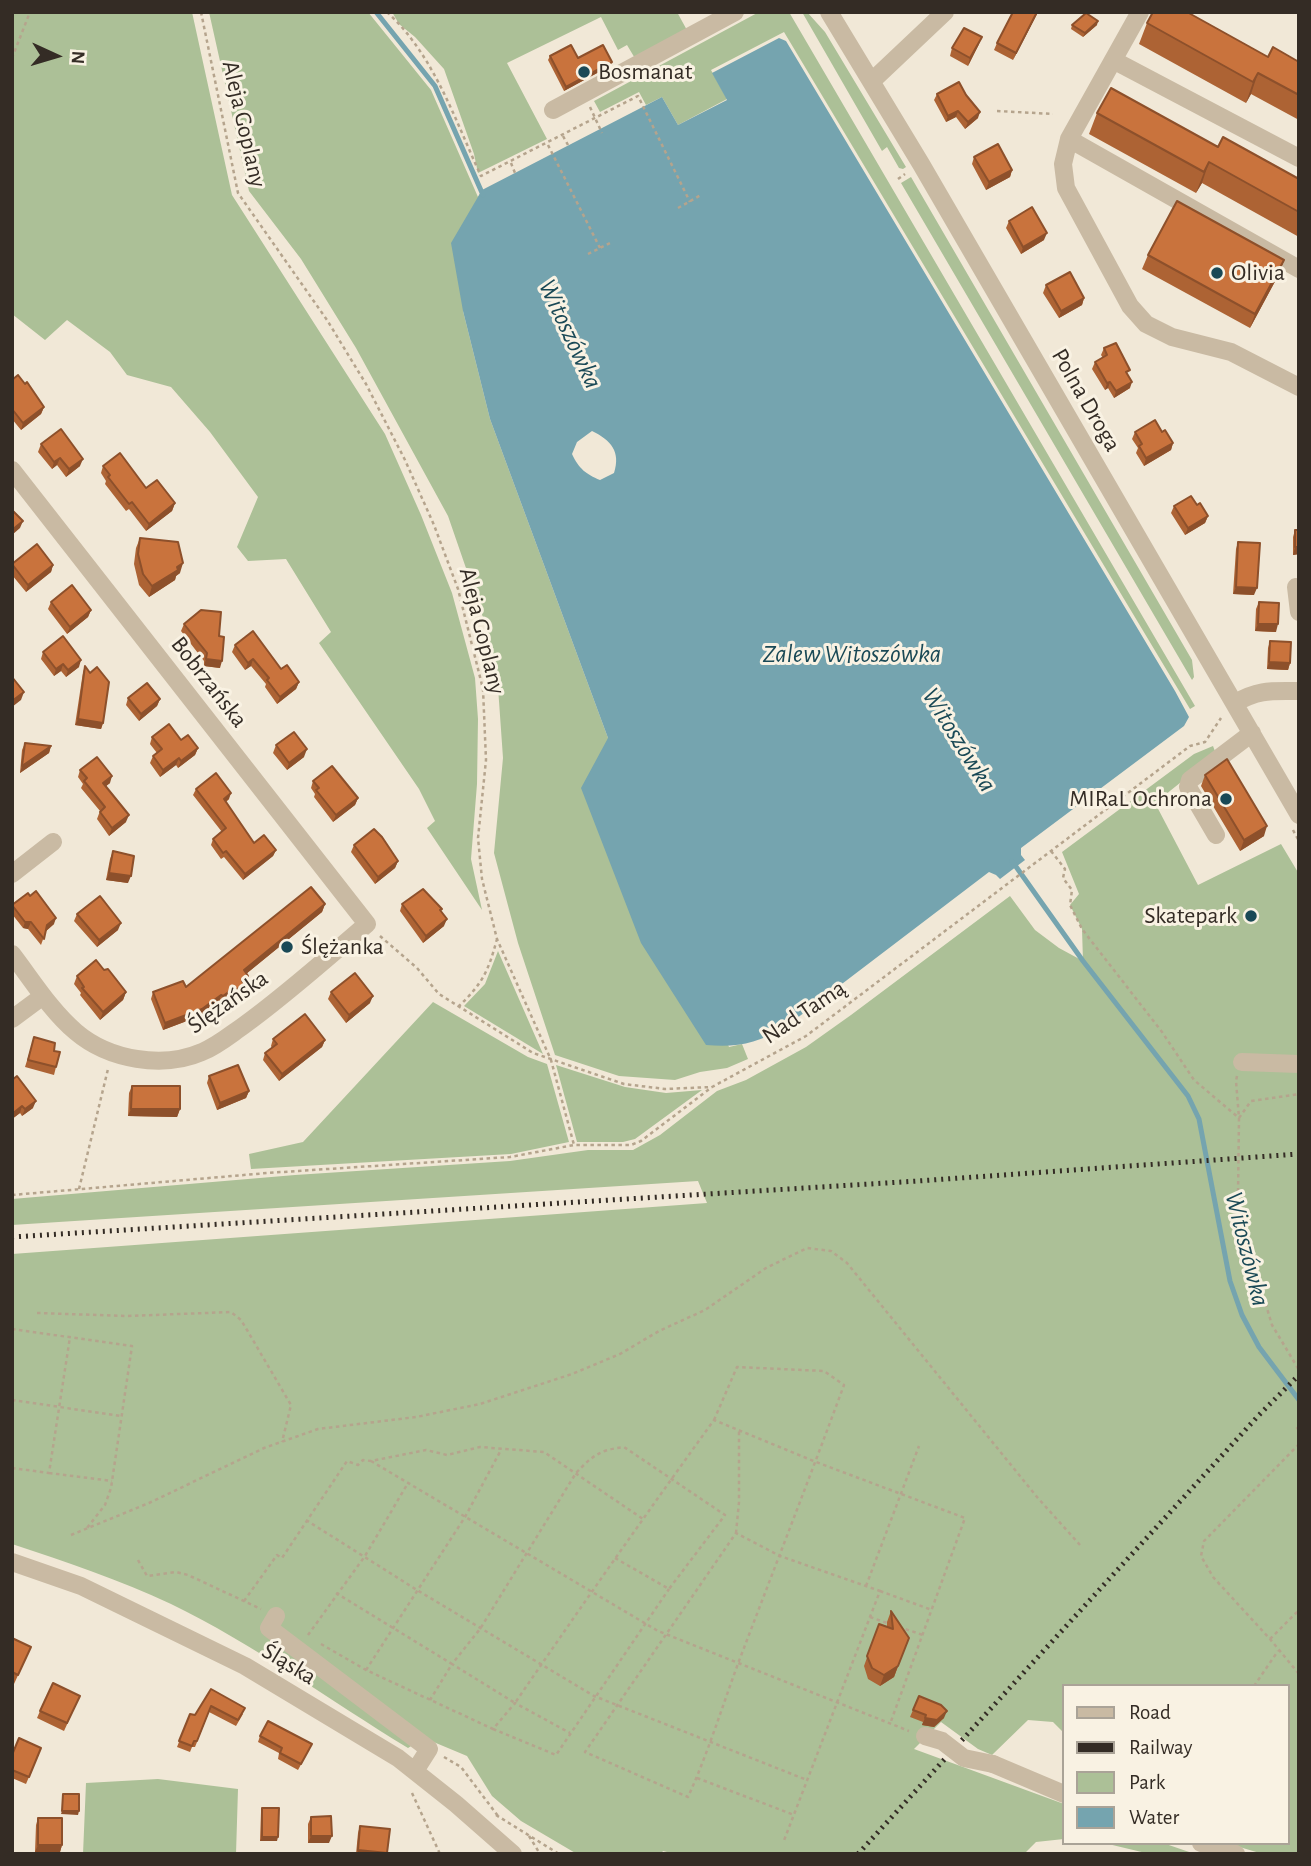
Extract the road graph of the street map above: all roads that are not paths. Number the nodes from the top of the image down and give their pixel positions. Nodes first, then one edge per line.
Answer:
1 (735, 12) edge
2 (829, 12) edge
3 (945, 12) edge
4 (1140, 12) edge
5 (1113, 60) junction
6 (872, 81) junction
7 (554, 110) dead end
8 (1069, 139) junction
9 (1299, 158) edge
10 (1299, 269) edge
11 (1299, 387) edge
12 (12, 470) edge
13 (1296, 587) dead end
14 (1299, 612) edge
15 (1299, 691) edge
16 (1235, 703) junction
17 (1252, 733) junction
18 (1299, 815) edge
19 (1216, 835) dead end
20 (53, 842) dead end
21 (12, 874) edge
22 (367, 924) joint
23 (12, 954) edge
24 (43, 996) junction
25 (12, 1019) edge
26 (1242, 1062) road end
27 (1299, 1063) edge
28 (12, 1562) edge
29 (276, 1616) road end
30 (925, 1736) road end
31 (412, 1778) junction
32 (1062, 1793) edge
33 (1207, 1845) edge
34 (513, 1854) edge
35 (1236, 1854) edge

1 - 7 street
2 - 6 street, Polna Droga
3 - 6 street
4 - 5 street
5 - 8 street
5 - 9 street
6 - 16 street, Polna Droga
8 - 10 street
8 - 11 street
12 - 22 street, Bobrzańska
13 - 14 street
15 - 16 street
16 - 17 street, Polna Droga
17 - 18 street, Polna Droga
17 - 19 street
20 - 21 street
22 - 24 street, Ślężańska
23 - 24 street, Ślężańska
24 - 25 street
26 - 27 street
28 - 31 street, Śląska
29 - 31 street
30 - 32 street, bridge
31 - 34 street, Śląska
33 - 35 street

